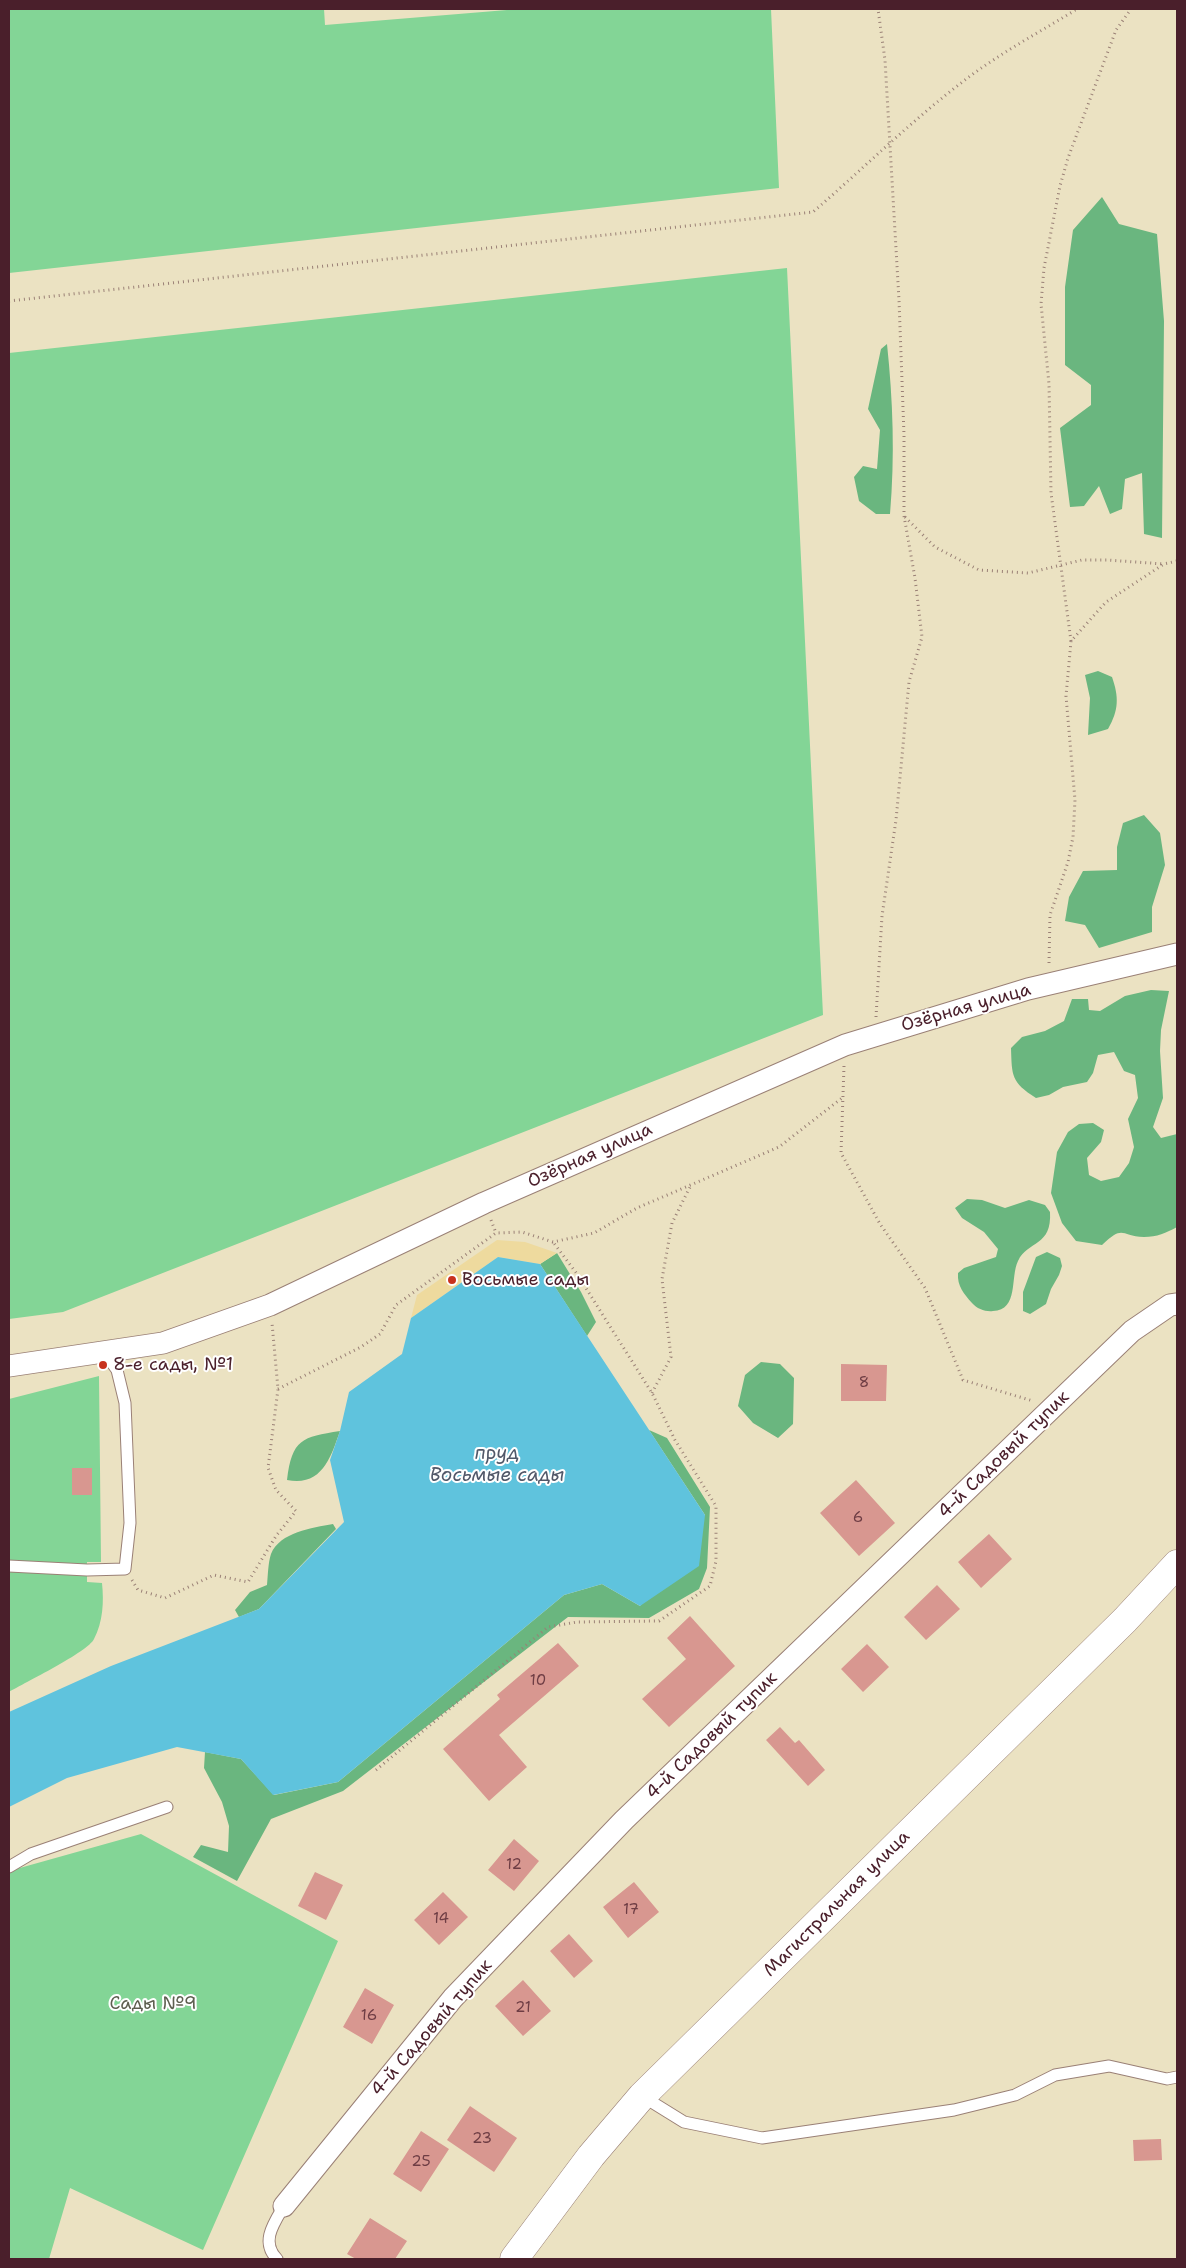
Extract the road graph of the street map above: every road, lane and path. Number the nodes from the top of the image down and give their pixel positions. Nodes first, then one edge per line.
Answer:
1 (878, 9) edge
2 (1077, 9) edge
3 (1131, 9) edge
4 (890, 142) junction
5 (9, 300) edge
6 (904, 516) junction
7 (1177, 561) edge
8 (1164, 564) junction
9 (1060, 566) junction
10 (1071, 640) junction
11 (1177, 954) edge
12 (1028, 989) junction
13 (874, 1035) junction
14 (845, 1045) junction
15 (842, 1098) junction
16 (691, 1186) junction
17 (553, 1242) junction
18 (1177, 1304) edge
19 (270, 1305) junction
20 (104, 1352) junction
21 (9, 1366) edge
22 (278, 1389) junction
23 (652, 1394) junction
24 (1053, 1407) junction
25 (1177, 1564) edge
26 (9, 1566) edge
27 (125, 1568) junction
28 (376, 1770) dead end
29 (167, 1807) dead end
30 (9, 1867) edge
31 (1177, 2077) edge
32 (642, 2096) junction
33 (284, 2206) joint
34 (277, 2259) edge
35 (514, 2259) edge

1 - 4 path
2 - 4 path
3 - 9 path
4 - 5 path
4 - 6 path
6 - 9 path
6 - 13 path
7 - 8 path
8 - 9 path
8 - 10 path
9 - 10 path
10 - 12 path
11 - 12 street, Озёрная улица
12 - 13 street, Озёрная улица
13 - 14 street, Озёрная улица
14 - 15 path
14 - 19 street, Озёрная улица
15 - 16 path
15 - 24 path
16 - 17 path
16 - 23 path
17 - 22 path
17 - 23 path
18 - 24 street, 4-й Садовый тупик
19 - 20 street, Озёрная улица
19 - 22 path
20 - 21 street, Озёрная улица
20 - 27 lane
22 - 27 path
23 - 28 path
24 - 33 street, 4-й Садовый тупик
25 - 32 street, Магистральная улица
26 - 27 lane
29 - 30 lane
31 - 32 lane
32 - 35 street, Магистральная улица
33 - 34 lane

